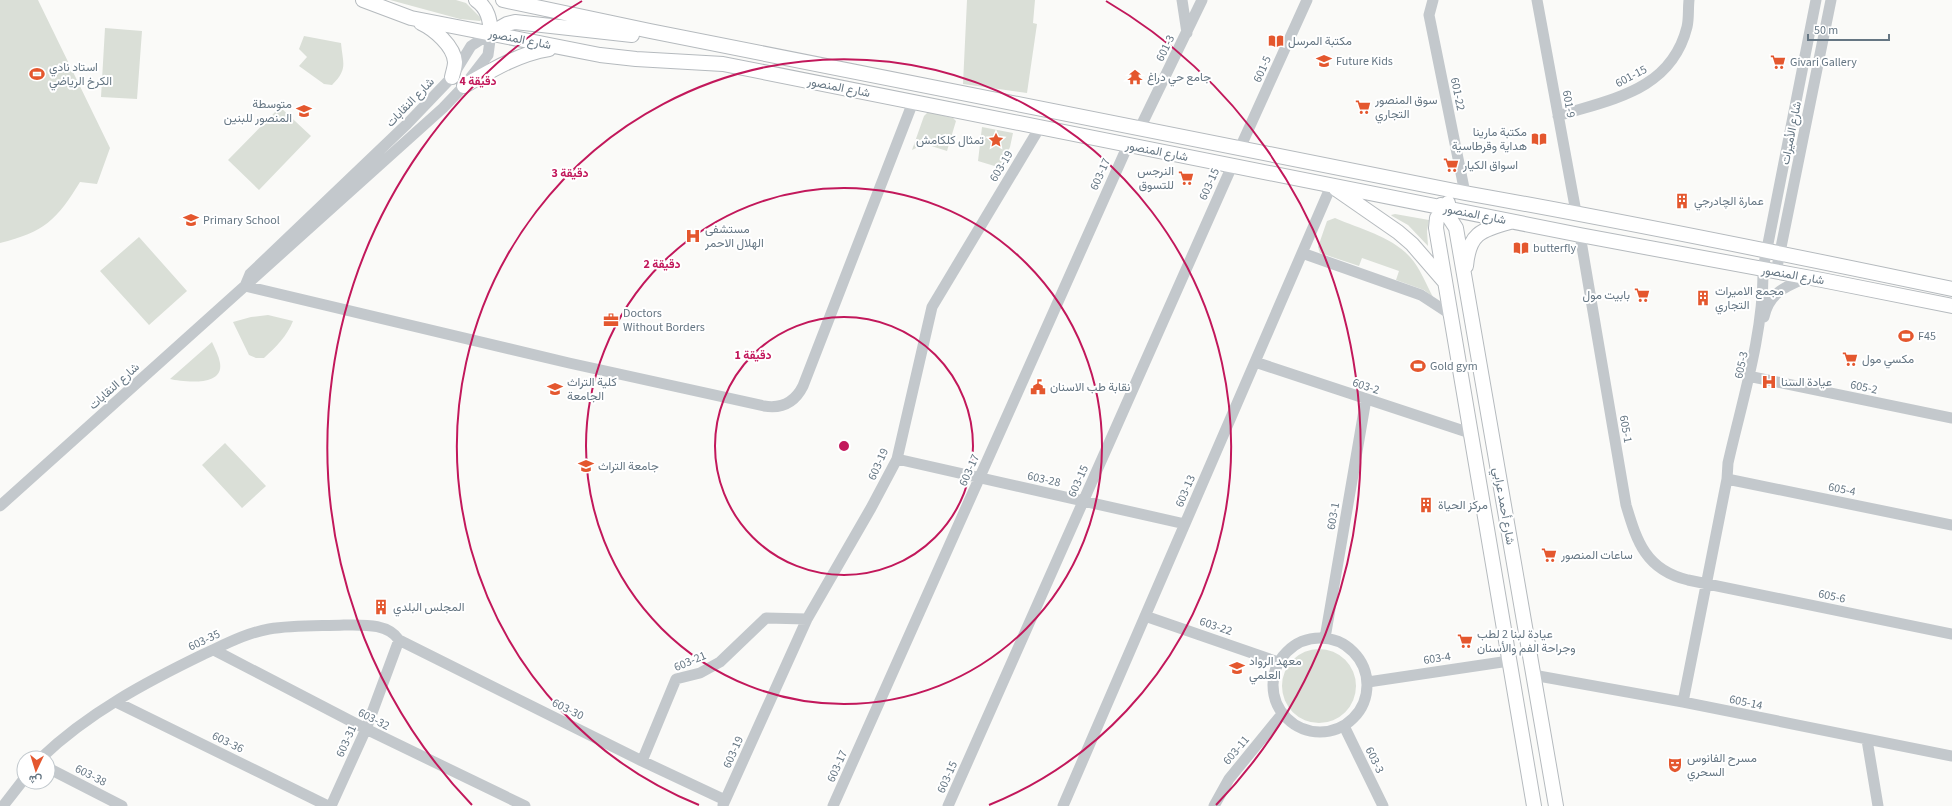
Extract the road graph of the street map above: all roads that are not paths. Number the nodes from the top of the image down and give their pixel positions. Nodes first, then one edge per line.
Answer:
1 (363, 0) edge
2 (476, 0) edge
3 (503, 0) edge
4 (1182, 0) edge
5 (1202, 0) edge
6 (1307, 0) edge
7 (1433, 0) edge
8 (1537, 0) edge
9 (1689, 0) edge
10 (1816, 0) edge
11 (1831, 0) edge
12 (412, 18) junction
13 (491, 33) junction
14 (1187, 33) junction
15 (688, 38) junction
16 (560, 47) junction
17 (452, 77) junction
18 (464, 86) junction
19 (913, 102) junction
20 (1558, 116) junction
21 (1040, 127) junction
22 (1140, 128) junction
23 (1128, 145) junction
24 (1240, 148) junction
25 (1232, 166) junction
26 (1422, 184) junction
27 (1331, 186) junction
28 (1465, 193) junction
29 (1443, 208) junction
30 (1576, 212) junction
31 (1512, 222) junction
32 (1580, 236) junction
33 (1766, 249) junction
34 (1781, 252) junction
35 (1302, 253) junction
36 (1762, 269) junction
37 (1776, 272) junction
38 (1808, 277) junction
39 (1464, 279) junction
40 (1444, 281) junction
41 (245, 286) junction
42 (1952, 289) edge
43 (1952, 306) edge
44 (1450, 314) junction
45 (1255, 362) junction
46 (1750, 377) junction
47 (1366, 400) junction
48 (1952, 418) edge
49 (1470, 433) junction
50 (897, 458) junction
51 (980, 477) junction
52 (1727, 479) junction
53 (1083, 501) junction
54 (0, 506) edge
55 (1185, 524) junction
56 (1952, 525) edge
57 (1707, 584) junction
58 (1145, 616) junction
59 (807, 618) junction
60 (1952, 634) edge
61 (1325, 638) junction
62 (400, 640) junction
63 (214, 650) junction
64 (1509, 661) junction
65 (1278, 662) junction
66 (1533, 675) junction
67 (1368, 682) junction
68 (116, 702) junction
69 (1683, 702) junction
70 (1282, 714) junction
71 (1344, 726) junction
72 (366, 729) junction
73 (1867, 740) junction
74 (51, 750) edge
75 (1952, 756) edge
76 (642, 761) junction
77 (56, 772) edge
78 (16, 789) edge
79 (724, 803) edge
80 (3, 806) edge
81 (122, 806) edge
82 (329, 806) edge
83 (525, 806) edge
84 (834, 806) edge
85 (948, 806) edge
86 (1063, 806) edge
87 (1214, 806) edge
88 (1383, 806) edge
89 (1534, 806) edge
90 (1556, 806) edge
91 (1878, 806) edge

1 - 12 main road, شارع المنصور
2 - 13 main road
3 - 15 main road, شارع المنصور
4 - 14 street
5 - 14 street, 601-3
6 - 24 street, 601-5
7 - 28 street, 601-22
8 - 20 street, 601-9
9 - 20 street, 601-15
10 - 33 street, شارع الأميرات
11 - 34 street, شارع الأميرات
12 - 13 main road, شارع المنصور
12 - 17 main road
13 - 15 main road
13 - 16 main road, شارع المنصور
13 - 17 street, شارع النقابات
13 - 18 street, شارع النقابات
14 - 22 street, 601-3
15 - 22 main road, شارع المنصور
16 - 18 main road
16 - 19 main road, شارع المنصور
17 - 41 street, شارع النقابات
18 - 41 street, شارع النقابات
19 - 21 main road, شارع المنصور
19 - 41 street
20 - 30 street, 601-9
21 - 23 main road, شارع المنصور
21 - 50 street, 603-19
22 - 24 main road, شارع المنصور
23 - 25 main road, شارع المنصور
23 - 51 street, 603-17
24 - 26 main road, شارع المنصور
25 - 27 main road, شارع المنصور
25 - 53 street, 603-15
26 - 28 main road, شارع المنصور
26 - 29 main road, شارع أحمد عرابي
27 - 29 main road, شارع المنصور
27 - 35 street, 603-13
27 - 40 main road
28 - 29 main road, شارع أحمد عرابي
28 - 30 main road, شارع المنصور
29 - 31 main road, شارع المنصور
29 - 39 main road, شارع أحمد عرابي
29 - 40 main road, شارع أحمد عرابي
30 - 33 main road, شارع المنصور
31 - 32 main road, شارع المنصور
31 - 39 main road
32 - 36 main road, شارع المنصور
32 - 57 street, 605-1
33 - 34 main road, شارع المنصور
33 - 36 street, شارع الأميرات
34 - 37 street, شارع الأميرات
34 - 42 main road, شارع المنصور
35 - 44 street
35 - 45 street, 603-13
36 - 37 main road, شارع المنصور
36 - 46 street, 605-3
37 - 38 main road, شارع المنصور
38 - 43 main road, شارع المنصور
38 - 46 street, 605-3
39 - 66 main road, شارع أحمد عرابي
40 - 44 main road, شارع أحمد عرابي
41 - 54 street, شارع النقابات
44 - 49 main road, شارع أحمد عرابي
45 - 47 street, 603-2
45 - 55 street, 603-13
46 - 48 street, 605-2
46 - 52 street, 605-3
47 - 49 street, 603-2
47 - 61 street, 603-1
49 - 64 main road, شارع أحمد عرابي
50 - 51 street, 603-28
50 - 59 street, 603-19
51 - 53 street, 603-28
51 - 84 street, 603-17
52 - 56 street, 605-4
52 - 57 street, 605-3
53 - 55 street, 603-28
53 - 85 street, 603-15
55 - 58 street, 603-13
57 - 60 street, 605-6
57 - 69 street, 605-3
58 - 65 street, 603-22
58 - 86 street, 603-13
59 - 76 street, 603-21
59 - 79 street, 603-19
61 - 65 street
61 - 67 street
62 - 63 street, 603-35
62 - 72 street, 603-31
62 - 76 street, 603-30
63 - 68 street, 603-35
63 - 72 street, 603-32
64 - 67 street, 603-4
64 - 89 main road, شارع أحمد عرابي
65 - 70 street
66 - 69 street, 605-14
66 - 90 main road, شارع أحمد عرابي
67 - 71 street
68 - 74 street, 603-35
68 - 82 street, 603-36
69 - 73 street, 605-14
70 - 71 street
70 - 87 street, 603-11
71 - 88 street, 603-3
72 - 82 street, 603-31
72 - 83 street, 603-32
73 - 75 street, 605-14
73 - 91 street
76 - 79 street, 603-30
77 - 81 street, 603-38
78 - 80 street

